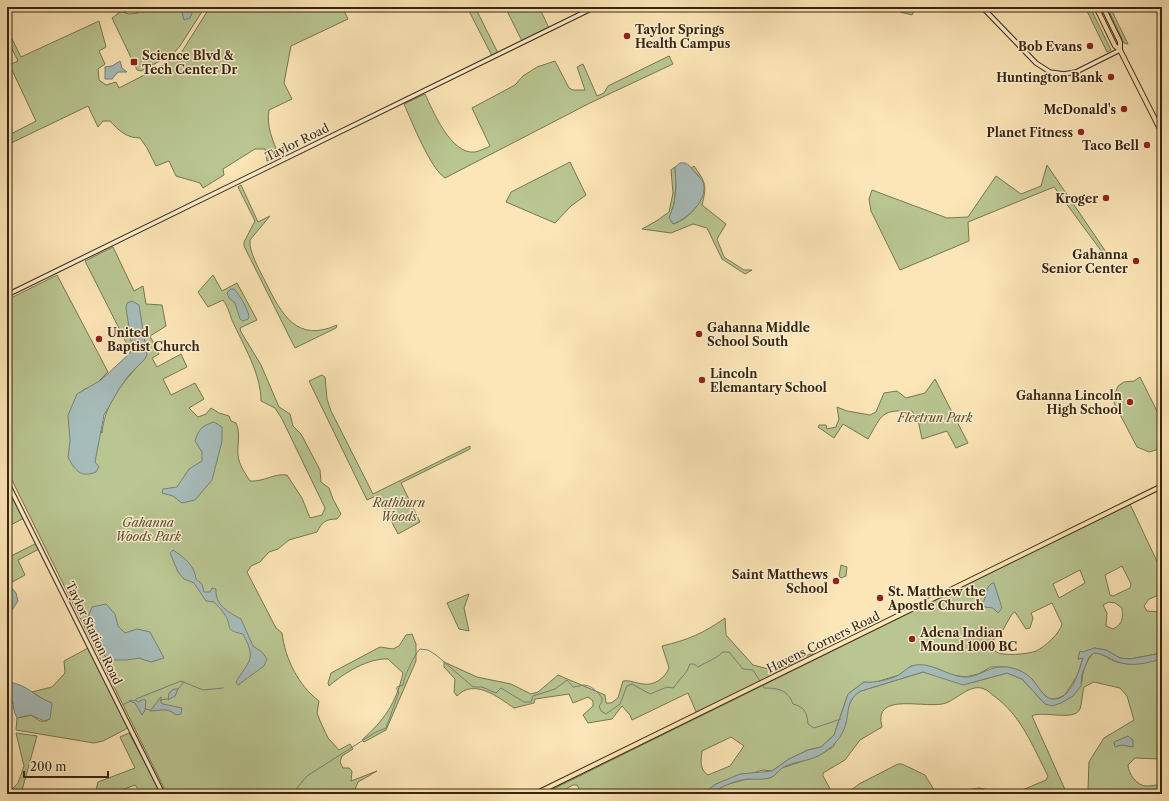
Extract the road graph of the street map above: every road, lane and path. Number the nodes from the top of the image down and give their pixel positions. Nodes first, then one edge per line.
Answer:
1 (595, 7) edge
2 (982, 7) edge
3 (1096, 7) edge
4 (1103, 7) edge
5 (1120, 50) junction
6 (1162, 133) edge
7 (7, 295) edge
8 (7, 482) edge
9 (1162, 486) edge
10 (163, 794) edge
11 (536, 794) edge

1 - 7 main road, Taylor Road
2 - 5 main road
3 - 5 main road
4 - 5 main road
5 - 6 main road
8 - 10 main road, Taylor Station Road
9 - 11 main road, Havens Corners Road

